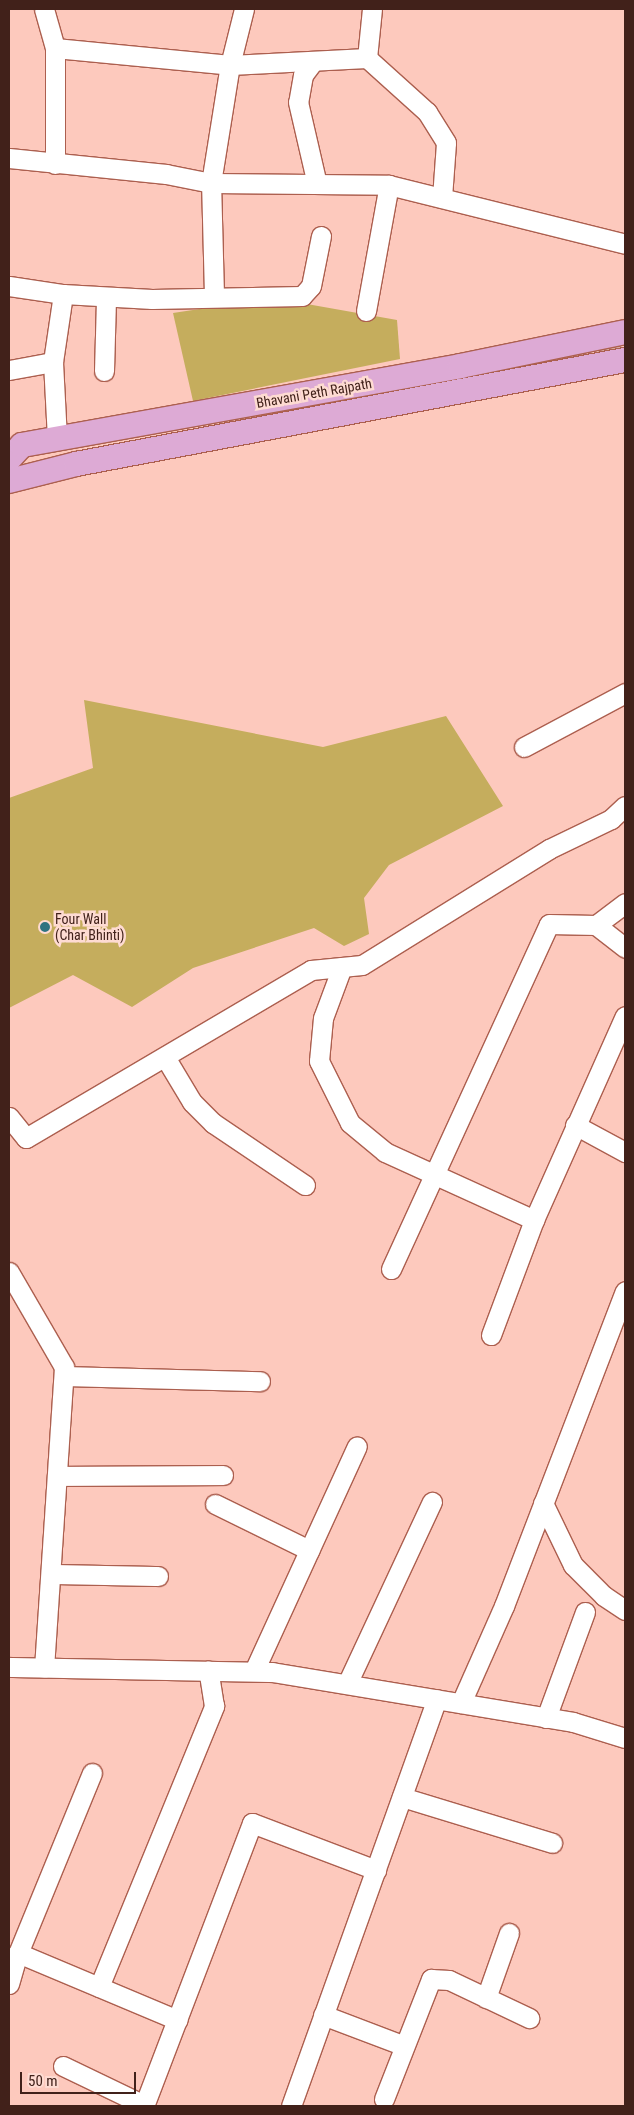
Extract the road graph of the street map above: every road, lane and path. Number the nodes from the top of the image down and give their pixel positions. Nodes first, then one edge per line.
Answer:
1 (44, 9) edge
2 (244, 9) edge
3 (372, 9) edge
4 (55, 48) junction
5 (367, 58) junction
6 (312, 63) junction
7 (230, 65) junction
8 (9, 158) edge
9 (55, 164) junction
10 (211, 183) junction
11 (316, 184) junction
12 (389, 185) junction
13 (442, 198) junction
14 (321, 236) dead end
15 (625, 244) edge
16 (9, 286) edge
17 (63, 294) junction
18 (214, 295) junction
19 (106, 298) junction
20 (366, 311) dead end
21 (625, 332) edge
22 (625, 360) edge
23 (53, 362) junction
24 (527, 365) tunnel mouth
25 (9, 370) edge
26 (104, 370) dead end
27 (57, 438) junction
28 (11, 458) edge
29 (9, 481) edge
30 (625, 693) edge
31 (524, 747) dead end
32 (625, 806) edge
33 (625, 903) edge
34 (596, 925) junction
35 (625, 948) edge
36 (342, 967) junction
37 (625, 1016) edge
38 (165, 1057) junction
39 (9, 1117) edge
40 (575, 1125) junction
41 (625, 1152) edge
42 (432, 1176) junction
43 (305, 1185) dead end
44 (534, 1220) junction
45 (391, 1269) dead end
46 (9, 1272) edge
47 (625, 1291) edge
48 (491, 1335) dead end
49 (64, 1376) junction
50 (260, 1381) dead end
51 (357, 1446) dead end
52 (57, 1476) junction
53 (223, 1476) dead end
54 (432, 1502) dead end
55 (544, 1503) junction
56 (215, 1504) dead end
57 (309, 1550) junction
58 (51, 1574) junction
59 (158, 1576) dead end
60 (625, 1610) edge
61 (585, 1612) dead end
62 (9, 1667) edge
63 (44, 1667) junction
64 (208, 1670) junction
65 (254, 1671) junction
66 (347, 1684) junction
67 (437, 1699) junction
68 (461, 1704) junction
69 (546, 1718) junction
70 (625, 1738) edge
71 (92, 1773) dead end
72 (402, 1797) junction
73 (552, 1842) dead end
74 (376, 1870) junction
75 (509, 1933) dead end
76 (18, 1954) junction
77 (9, 1984) edge
78 (98, 1987) junction
79 (486, 1998) junction
80 (323, 2015) junction
81 (529, 2018) dead end
82 (177, 2020) junction
83 (402, 2045) junction
84 (63, 2066) dead end
85 (384, 2099) dead end
86 (144, 2106) edge
87 (290, 2106) edge

1 - 4 street
2 - 7 street
3 - 5 street
4 - 7 street
4 - 9 street
5 - 6 street
5 - 13 street
6 - 7 street
6 - 11 street
7 - 10 street
8 - 9 street
9 - 10 street
10 - 11 street
10 - 18 street
11 - 12 street
12 - 13 street
12 - 20 street
13 - 15 street
14 - 18 street
16 - 17 street
17 - 19 street
17 - 23 street
18 - 19 street
19 - 26 street
21 - 27 main road, Bhavani Peth Rajpath
22 - 29 main road
23 - 25 street
23 - 27 street
24 - 28 main road
27 - 28 main road, Bhavani Peth Rajpath
30 - 31 street
32 - 36 street
33 - 34 street
34 - 35 street
34 - 42 street
36 - 38 street
36 - 42 street
37 - 40 street
38 - 39 street
38 - 43 street
40 - 41 street
40 - 44 street
42 - 44 street
42 - 45 street
44 - 48 street
46 - 49 street
47 - 55 street
49 - 50 street
49 - 52 street
51 - 57 street
52 - 53 street
52 - 58 street
54 - 66 street
55 - 60 street
55 - 68 street
56 - 57 street
57 - 65 street
58 - 59 street
58 - 63 street
61 - 69 street
62 - 63 street
63 - 64 street
64 - 65 street
64 - 78 street
65 - 66 street
66 - 67 street
67 - 68 street
67 - 72 street
68 - 69 street
69 - 70 street
71 - 76 street
72 - 73 street
72 - 74 street
74 - 80 street
74 - 82 street
75 - 79 street
76 - 77 street
76 - 78 street
78 - 82 street
79 - 81 street
79 - 83 street
80 - 83 street
80 - 87 street
82 - 86 street
83 - 85 street
84 - 86 street

